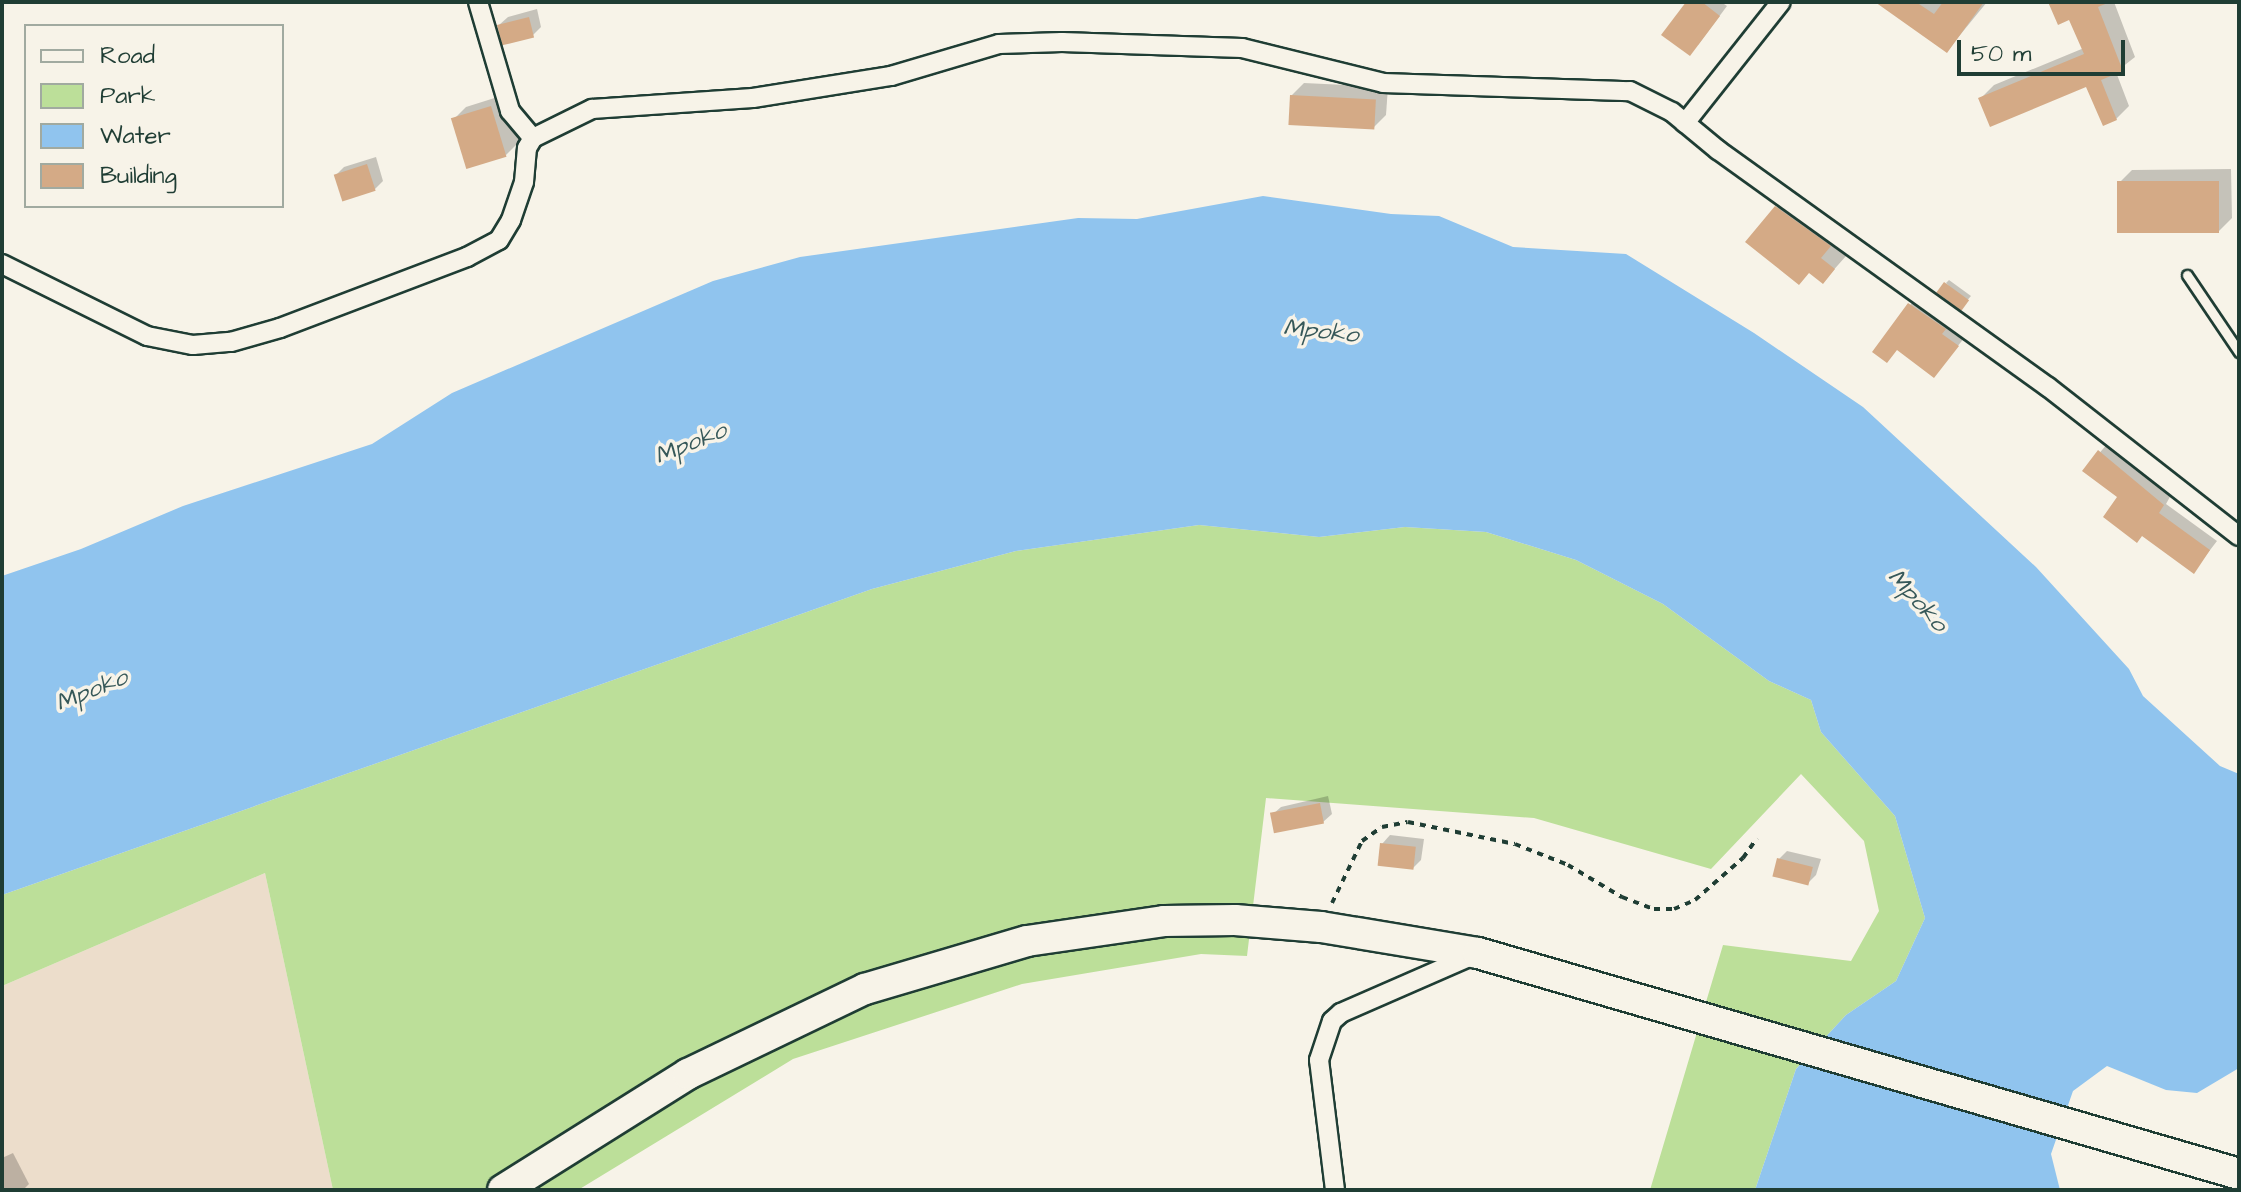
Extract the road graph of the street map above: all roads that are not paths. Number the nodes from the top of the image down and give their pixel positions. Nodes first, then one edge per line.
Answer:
1 (478, 2) edge
2 (1781, 2) edge
3 (1685, 123) junction
4 (533, 138) junction
5 (2, 264) edge
6 (2187, 275) dead end
7 (2239, 352) edge
8 (2239, 536) edge
9 (1478, 953) junction
10 (2239, 1174) edge
11 (503, 1190) edge
12 (1335, 1190) edge

1 - 4 street
2 - 3 street
3 - 4 street
3 - 8 street
4 - 5 street
6 - 7 lane
9 - 10 main road
9 - 11 main road
9 - 12 street

